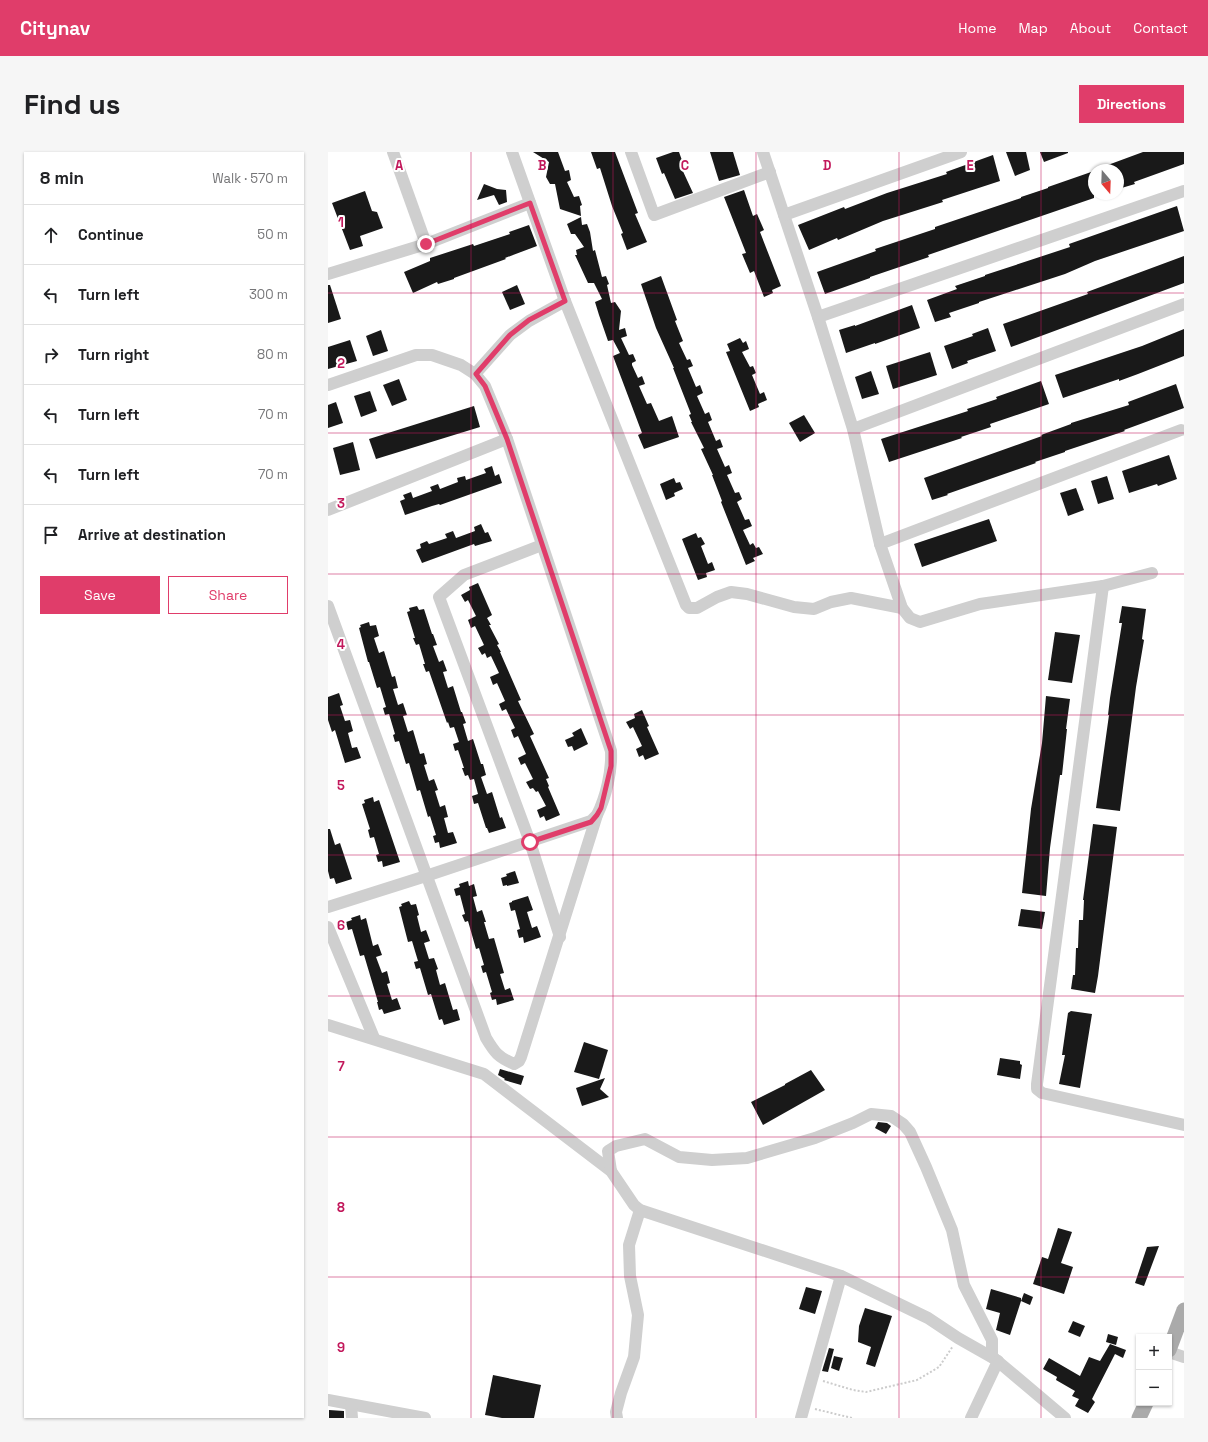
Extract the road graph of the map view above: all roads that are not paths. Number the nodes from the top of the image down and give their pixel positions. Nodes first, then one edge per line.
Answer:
1 (393, 152) edge
2 (512, 152) edge
3 (631, 152) edge
4 (763, 152) edge
5 (961, 152) edge
6 (770, 172) junction
7 (1184, 191) edge
8 (530, 203) junction
9 (784, 215) junction
10 (426, 244) junction
11 (328, 274) edge
12 (565, 301) junction
13 (1184, 304) edge
14 (818, 317) junction
15 (476, 374) junction
16 (328, 385) edge
17 (853, 429) junction
18 (1181, 430) dead end
19 (507, 439) junction
20 (328, 510) edge
21 (880, 544) junction
22 (542, 545) junction
23 (1152, 573) dead end
24 (1103, 586) junction
25 (328, 606) edge
26 (902, 608) junction
27 (597, 815) junction
28 (530, 842) junction
29 (426, 876) junction
30 (328, 907) edge
31 (328, 927) edge
32 (560, 937) junction
33 (328, 1025) edge
34 (374, 1038) junction
35 (1184, 1125) edge
36 (611, 1171) junction
37 (640, 1210) junction
38 (841, 1276) junction
39 (1184, 1310) edge
40 (1172, 1343) edge
41 (1172, 1352) edge
42 (1184, 1357) edge
43 (995, 1359) junction
44 (328, 1400) edge
45 (351, 1405) junction
46 (1145, 1406) edge
47 (802, 1412) edge
48 (352, 1418) edge
49 (425, 1418) edge
50 (617, 1418) edge
51 (971, 1418) edge
52 (1065, 1418) edge
53 (1139, 1418) edge

1 - 10 street
2 - 8 street
3 - 6 street
4 - 6 street
5 - 9 street
6 - 9 street
7 - 14 street
8 - 10 street
8 - 12 street
9 - 14 street
10 - 11 street
12 - 15 street
12 - 26 street
13 - 17 street
14 - 17 street
15 - 16 street
15 - 19 street
17 - 21 street
18 - 21 street
19 - 20 street
19 - 22 street
21 - 26 street
22 - 27 street
22 - 28 street
23 - 24 street
24 - 26 street
24 - 35 street
25 - 29 street
27 - 28 street
27 - 32 street
28 - 29 street
28 - 32 street
29 - 30 street
29 - 32 street
31 - 34 street
33 - 34 street
34 - 36 street
36 - 37 street
36 - 43 street
37 - 38 street
37 - 50 street
38 - 43 street
38 - 47 street
39 - 40 main road
41 - 42 street
43 - 51 street
43 - 52 street
44 - 45 street
45 - 48 street
45 - 49 street
46 - 53 main road

